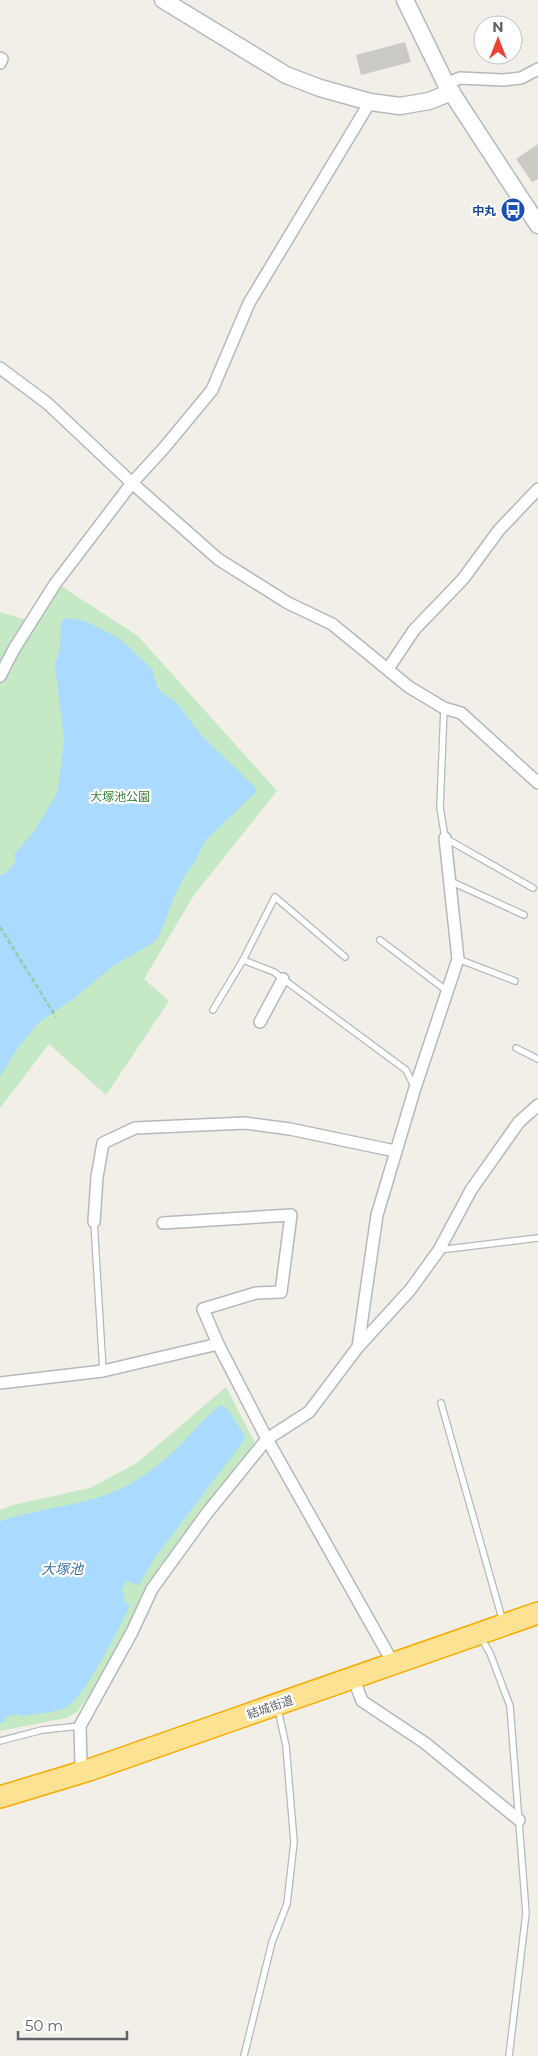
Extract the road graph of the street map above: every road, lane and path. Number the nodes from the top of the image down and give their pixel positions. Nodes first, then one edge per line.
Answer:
1 (163, 0) edge
2 (405, 0) edge
3 (0, 58) edge
4 (0, 63) edge
5 (538, 69) edge
6 (449, 88) junction
7 (370, 102) junction
8 (538, 225) edge
9 (0, 368) edge
10 (132, 484) junction
11 (538, 488) edge
12 (388, 668) junction
13 (0, 676) edge
14 (444, 708) junction
15 (538, 783) edge
16 (445, 838) junction
17 (450, 880) junction
18 (533, 888) dead end
19 (524, 915) dead end
20 (0, 927) edge
21 (380, 940) dead end
22 (344, 957) dead end
23 (458, 959) junction
24 (243, 960) junction
25 (283, 979) junction
26 (515, 981) dead end
27 (447, 991) junction
28 (213, 1010) dead end
29 (56, 1018) dead end
30 (260, 1022) dead end
31 (516, 1048) dead end
32 (538, 1059) edge
33 (415, 1088) junction
34 (538, 1105) edge
35 (395, 1151) junction
36 (94, 1222) joint
37 (163, 1223) dead end
38 (538, 1238) edge
39 (439, 1250) junction
40 (218, 1344) junction
41 (358, 1347) junction
42 (103, 1371) junction
43 (0, 1383) edge
44 (441, 1403) dead end
45 (267, 1439) junction
46 (538, 1613) edge
47 (504, 1625) junction
48 (479, 1634) junction
49 (393, 1663) junction
50 (352, 1677) junction
51 (277, 1704) junction
52 (80, 1726) junction
53 (0, 1740) edge
54 (89, 1770) junction
55 (0, 1797) edge
56 (520, 1820) junction
57 (244, 2056) edge
58 (509, 2056) edge

1 - 7 street
2 - 6 street
3 - 4 street
5 - 6 street
6 - 7 street
6 - 8 street
7 - 10 street
9 - 10 street
10 - 12 street
10 - 13 street
11 - 12 street
12 - 14 street
14 - 15 street
14 - 16 lane
16 - 17 street
16 - 18 lane
17 - 19 lane
17 - 23 street
20 - 29 path
21 - 27 lane
22 - 24 lane
23 - 26 lane
23 - 27 street
24 - 25 lane
24 - 28 lane
25 - 30 street
25 - 33 lane
27 - 33 street
31 - 32 lane
33 - 35 street
34 - 39 street
35 - 36 street
35 - 41 street
36 - 42 lane
37 - 40 street
38 - 39 lane
39 - 41 street
40 - 42 street
40 - 45 street
41 - 45 street
42 - 43 street
44 - 47 lane
45 - 49 street
45 - 52 street
46 - 47 highway, 結城街道
47 - 48 highway, 結城街道
48 - 49 highway, 結城街道
48 - 56 lane
49 - 50 highway, 結城街道
50 - 51 highway, 結城街道
50 - 56 street
51 - 54 highway, 結城街道
51 - 57 lane
52 - 53 lane
52 - 54 street
54 - 55 highway, 結城街道
56 - 58 lane

